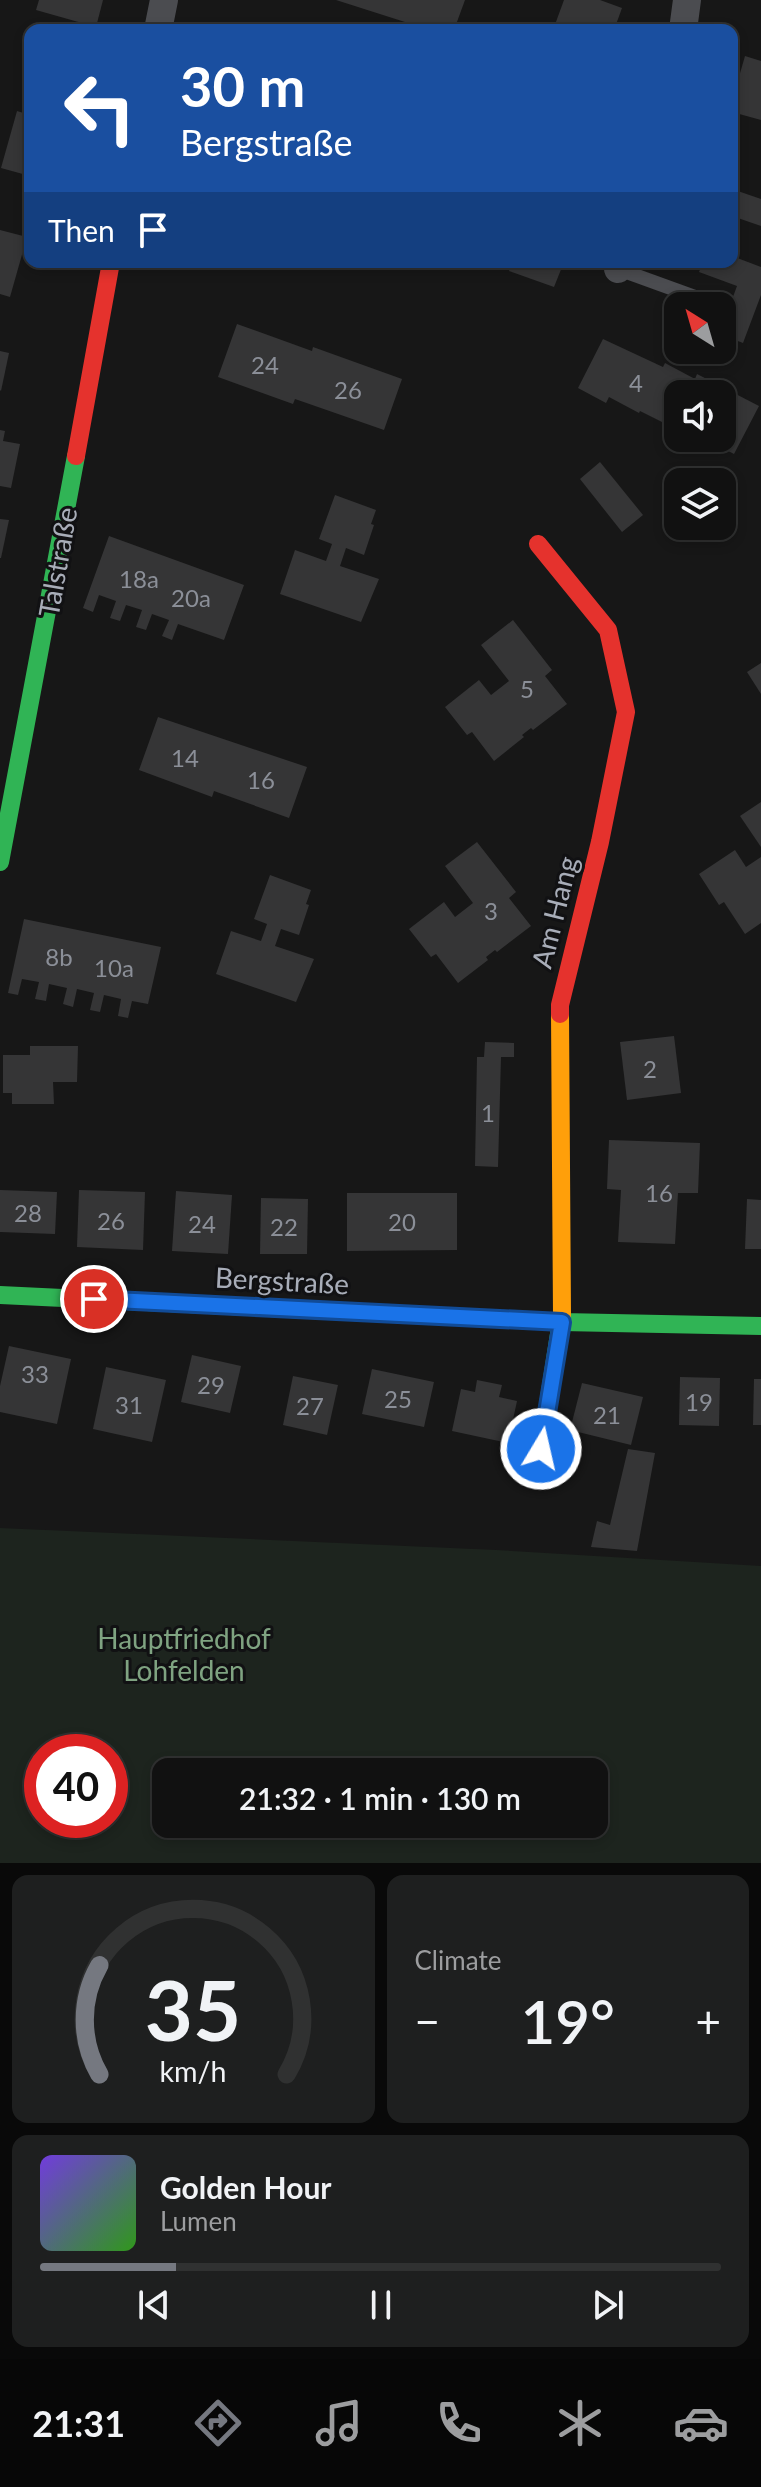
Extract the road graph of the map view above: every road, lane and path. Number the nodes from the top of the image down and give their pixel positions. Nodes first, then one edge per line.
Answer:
1 (164, 0) edge
2 (687, 0) edge
3 (159, 24) edge
4 (684, 24) edge
5 (110, 268) edge
6 (624, 268) edge
7 (684, 292) edge
8 (538, 544) dead end
9 (0, 862) edge
10 (0, 1295) edge
11 (562, 1322) junction
12 (761, 1326) edge
13 (541, 1449) dead end

1 - 3 street
2 - 4 street
5 - 9 street, Talstraße
6 - 7 lane
8 - 11 street, Am Hang
10 - 11 street, Bergstraße
11 - 12 street, Bergstraße
11 - 13 street

